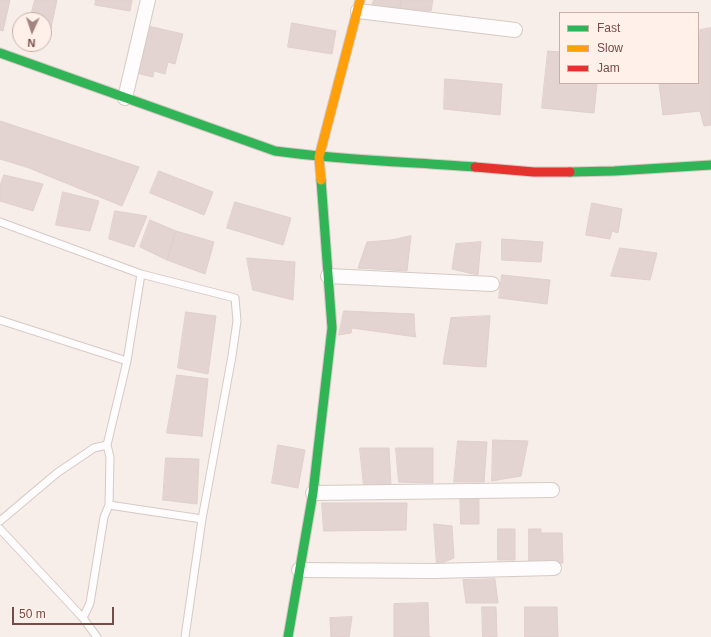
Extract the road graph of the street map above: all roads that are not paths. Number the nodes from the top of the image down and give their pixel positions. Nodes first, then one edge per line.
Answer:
1 (148, 0) edge
2 (359, 6) edge
3 (515, 30) dead end
4 (0, 53) edge
5 (126, 98) junction
6 (319, 158) junction
7 (711, 165) edge
8 (0, 222) edge
9 (141, 274) junction
10 (328, 276) junction
11 (492, 284) dead end
12 (0, 320) edge
13 (127, 361) junction
14 (107, 445) junction
15 (552, 490) dead end
16 (313, 493) junction
17 (109, 505) junction
18 (202, 519) junction
19 (0, 521) edge
20 (0, 530) edge
21 (554, 568) dead end
22 (299, 570) junction
23 (83, 618) junction
24 (97, 637) edge
25 (185, 637) edge
26 (288, 637) edge

1 - 5 street
2 - 3 street
2 - 6 main road
4 - 5 main road
5 - 6 main road
6 - 7 main road
6 - 10 main road
8 - 9 lane
9 - 13 lane
9 - 18 lane
10 - 11 street
10 - 16 main road
12 - 13 lane
13 - 14 lane
14 - 17 lane
14 - 19 lane
15 - 16 street
16 - 22 main road
17 - 18 lane
17 - 23 lane
18 - 25 lane
20 - 23 lane
21 - 22 street
22 - 26 main road
23 - 24 lane

